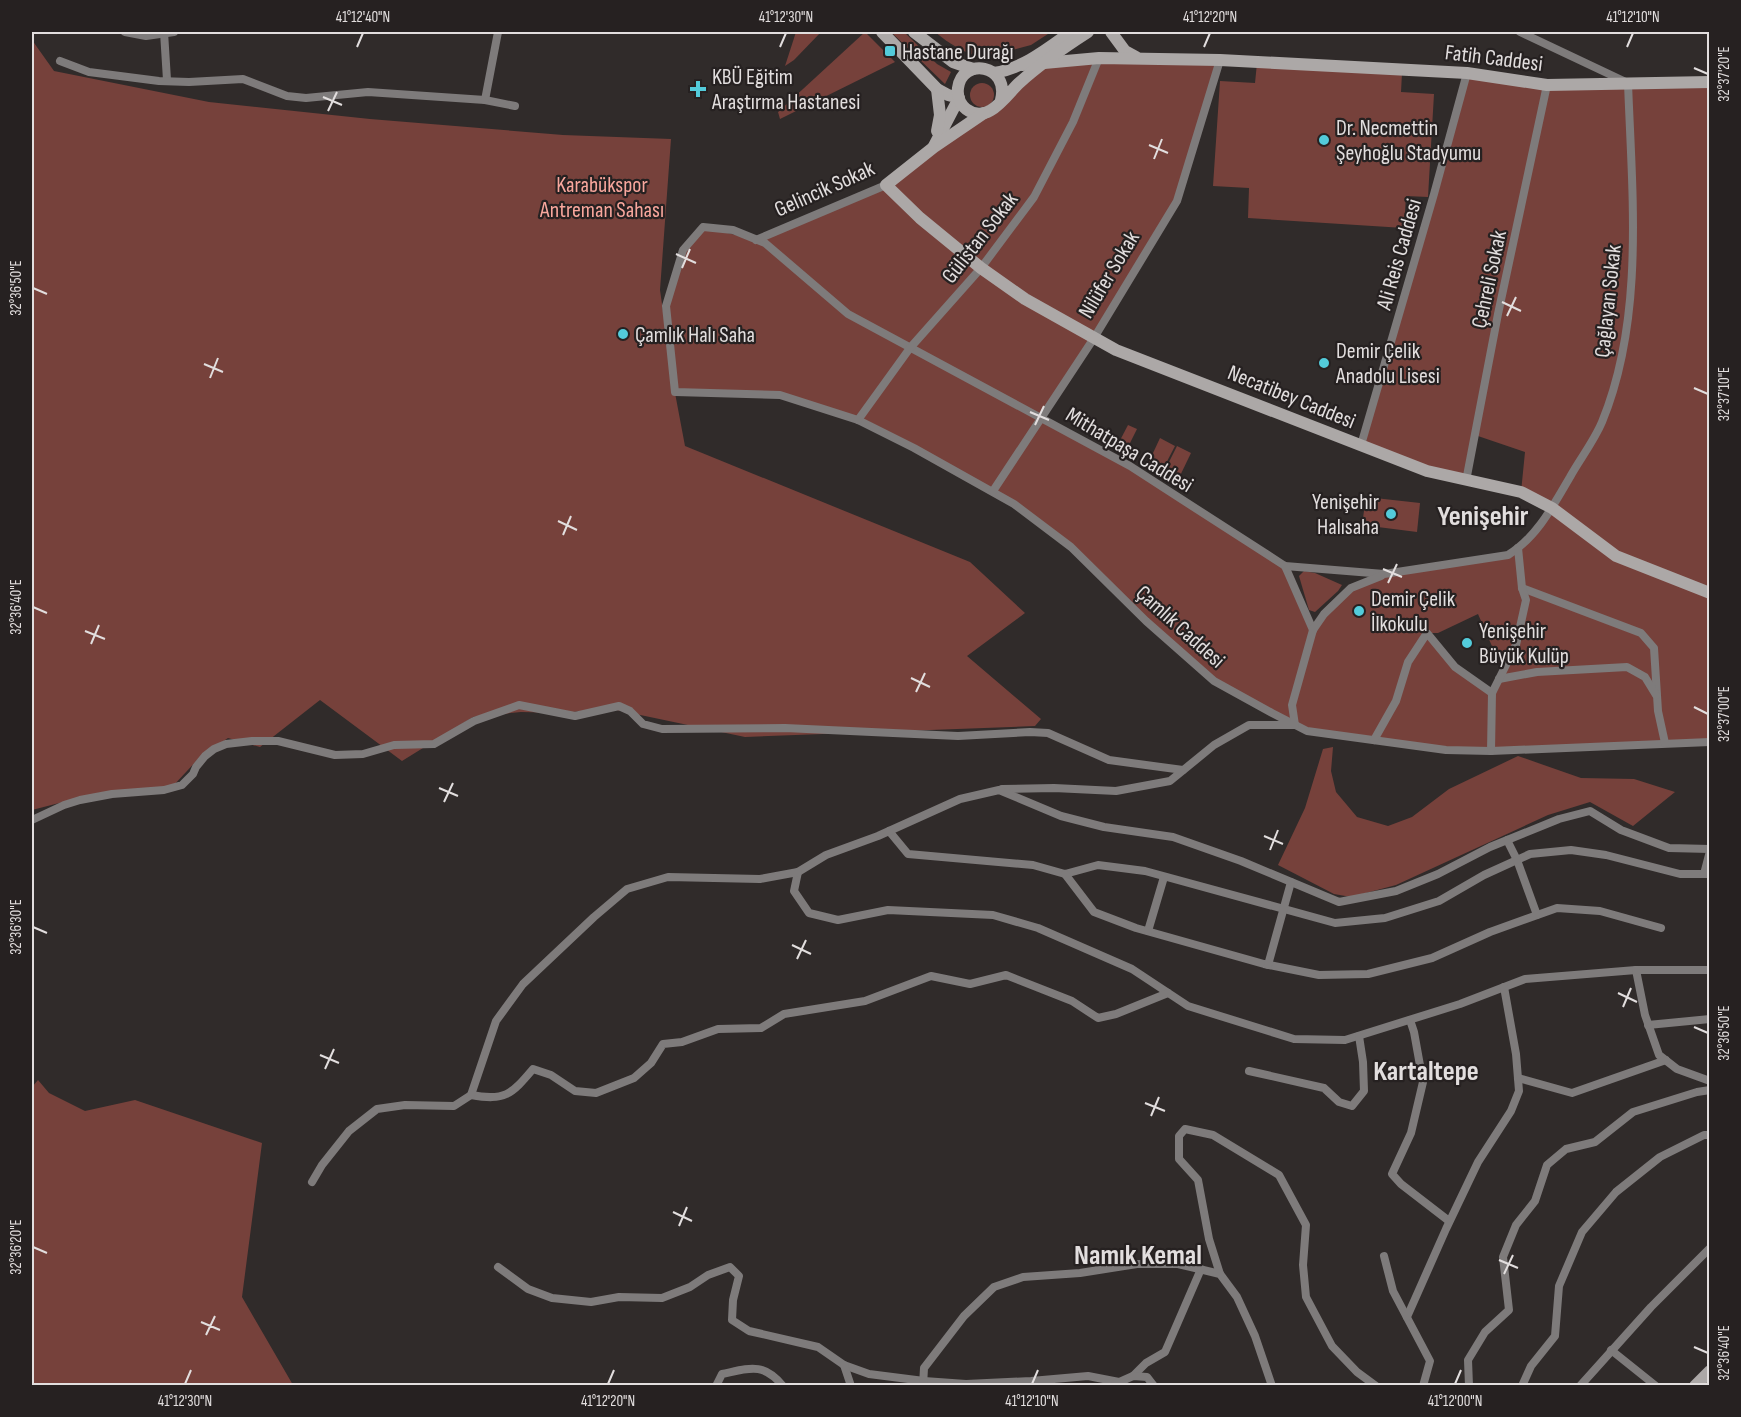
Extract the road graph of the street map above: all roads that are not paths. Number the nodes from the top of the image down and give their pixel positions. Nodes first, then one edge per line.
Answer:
1 (125, 32) edge
2 (164, 32) edge
3 (174, 32) edge
4 (498, 32) edge
5 (882, 32) edge
6 (914, 32) edge
7 (1071, 32) edge
8 (1088, 32) edge
9 (1111, 32) edge
10 (1520, 32) edge
11 (1099, 58) junction
12 (1137, 58) junction
13 (1220, 60) junction
14 (60, 61) dead end
15 (1042, 62) junction
16 (1022, 65) junction
17 (973, 69) junction
18 (994, 73) junction
19 (1467, 73) junction
20 (167, 80) junction
21 (1710, 82) edge
22 (1628, 83) junction
23 (1547, 85) junction
24 (938, 89) junction
25 (959, 98) junction
26 (485, 100) junction
27 (1001, 100) junction
28 (515, 106) dead end
29 (984, 113) junction
30 (934, 147) junction
31 (886, 185) junction
32 (756, 240) junction
33 (981, 268) junction
34 (1094, 338) junction
35 (910, 348) junction
36 (675, 392) joint
37 (1041, 418) junction
38 (858, 420) junction
39 (1361, 445) junction
40 (1466, 481) junction
41 (993, 491) junction
42 (1552, 508) junction
43 (1518, 549) junction
44 (1285, 566) junction
45 (1384, 574) junction
46 (1522, 588) junction
47 (1710, 593) edge
48 (1313, 630) junction
49 (1499, 679) junction
50 (1492, 693) junction
51 (1658, 711) junction
52 (1295, 725) junction
53 (1374, 740) junction
54 (1710, 742) edge
55 (1665, 743) junction
56 (1491, 751) junction
57 (1183, 770) junction
58 (999, 789) junction
59 (32, 820) edge
60 (890, 831) junction
61 (1507, 840) junction
62 (1710, 850) edge
63 (1517, 860) junction
64 (798, 872) junction
65 (1065, 874) junction
66 (1707, 874) edge
67 (1164, 877) junction
68 (1291, 882) junction
69 (1284, 910) junction
70 (1538, 915) junction
71 (1661, 928) dead end
72 (1148, 932) junction
73 (1268, 965) junction
74 (1636, 970) junction
75 (1710, 970) edge
76 (1504, 987) junction
77 (1168, 993) junction
78 (1710, 1019) edge
79 (1410, 1020) junction
80 (1648, 1025) junction
81 (1359, 1036) junction
82 (1666, 1060) junction
83 (1249, 1071) dead end
84 (1518, 1078) junction
85 (1710, 1081) edge
86 (1710, 1090) edge
87 (471, 1095) junction
88 (1710, 1135) edge
89 (312, 1182) dead end
90 (1449, 1221) junction
91 (1710, 1248) edge
92 (1384, 1256) dead end
93 (498, 1267) dead end
94 (1200, 1269) junction
95 (1220, 1274) junction
96 (1407, 1317) junction
97 (1611, 1350) junction
98 (844, 1365) junction
99 (1710, 1371) edge
100 (1133, 1376) junction
101 (923, 1384) edge
102 (1116, 1384) edge
103 (716, 1386) edge
104 (783, 1386) edge
105 (851, 1386) edge
106 (1154, 1386) edge
107 (1272, 1386) edge
108 (1376, 1386) edge
109 (1423, 1386) edge
110 (1469, 1386) edge
111 (1522, 1386) edge
112 (1580, 1386) edge
113 (1656, 1386) edge
114 (1695, 1386) edge

1 - 2 street
2 - 3 street
2 - 20 street
4 - 26 street
5 - 24 street
6 - 17 street
7 - 16 street
8 - 15 street
9 - 12 street
10 - 22 street
11 - 12 street, Fatih Caddesi
11 - 15 street, Fatih Caddesi
11 - 33 street, Gülistan Sokak
12 - 13 street, Fatih Caddesi
13 - 19 street, Fatih Caddesi
13 - 34 street, Nilüfer Sokak
14 - 20 street
15 - 16 street, Fatih Caddesi
15 - 27 street
16 - 18 street
17 - 18 street
17 - 25 street
18 - 27 street
19 - 23 street, Fatih Caddesi
19 - 39 street, Ali Reis Caddesi
20 - 26 street
21 - 22 street, Fatih Caddesi
22 - 23 street, Fatih Caddesi
22 - 42 street, Çağlayan Sokak
23 - 40 street, Çehreli Sokak
24 - 25 street
24 - 30 street
25 - 29 street
25 - 30 street
26 - 28 street
27 - 29 street
29 - 30 street, Gelincik Sokak
30 - 31 street, Gelincik Sokak
31 - 32 street, Gelincik Sokak
31 - 33 street, Necatibey Caddesi
32 - 35 street, Mithatpaşa Caddesi
32 - 36 street, Mithatpaşa Caddesi
33 - 34 street, Necatibey Caddesi
33 - 35 street, Gülistan Sokak
34 - 37 street, Nilüfer Sokak
34 - 39 street, Necatibey Caddesi
35 - 37 street, Mithatpaşa Caddesi
35 - 38 street, Gülistan Sokak
36 - 38 street, Çamlık Caddesi
37 - 41 street, Nilüfer Sokak
37 - 44 street, Mithatpaşa Caddesi
38 - 41 street, Çamlık Caddesi
39 - 40 street, Necatibey Caddesi
40 - 42 street, Necatibey Caddesi
41 - 52 street, Çamlık Caddesi
42 - 43 street, Mithatpaşa Caddesi
42 - 47 street, Necatibey Caddesi
43 - 45 street, Mithatpaşa Caddesi
43 - 46 street
44 - 45 street, Mithatpaşa Caddesi
44 - 48 street
45 - 48 street
46 - 49 street
46 - 51 street
48 - 52 street
49 - 50 street
49 - 51 street
50 - 53 street
50 - 56 street
51 - 55 street
52 - 53 street, Çamlık Caddesi
52 - 57 street
53 - 56 street, Çamlık Caddesi
54 - 55 street, Çamlık Caddesi
55 - 56 street, Çamlık Caddesi
57 - 58 street
57 - 59 street
58 - 60 street
58 - 68 street
60 - 64 street
60 - 65 street
61 - 62 street
61 - 63 street
61 - 68 street
62 - 66 street
63 - 66 street
63 - 69 street
63 - 70 street
64 - 77 street
64 - 87 street
65 - 67 street
65 - 72 street
67 - 69 street
67 - 72 street
68 - 69 street
69 - 73 street
70 - 71 street
70 - 73 street
72 - 73 street
74 - 75 street
74 - 76 street
74 - 80 street
76 - 79 street
76 - 84 street
77 - 81 street
77 - 87 street
78 - 80 street
79 - 81 street
79 - 90 street
80 - 82 street
81 - 83 street
82 - 84 street
82 - 85 street
84 - 90 street
86 - 110 street
87 - 89 street
88 - 111 street
90 - 96 street
91 - 97 street
92 - 96 street
93 - 98 street
94 - 95 street
94 - 100 street
94 - 101 street
95 - 107 street
95 - 108 street
96 - 109 street
97 - 112 street
97 - 113 street
98 - 101 street
98 - 105 street
99 - 114 street
100 - 102 street
100 - 106 street
101 - 102 street
103 - 104 street

